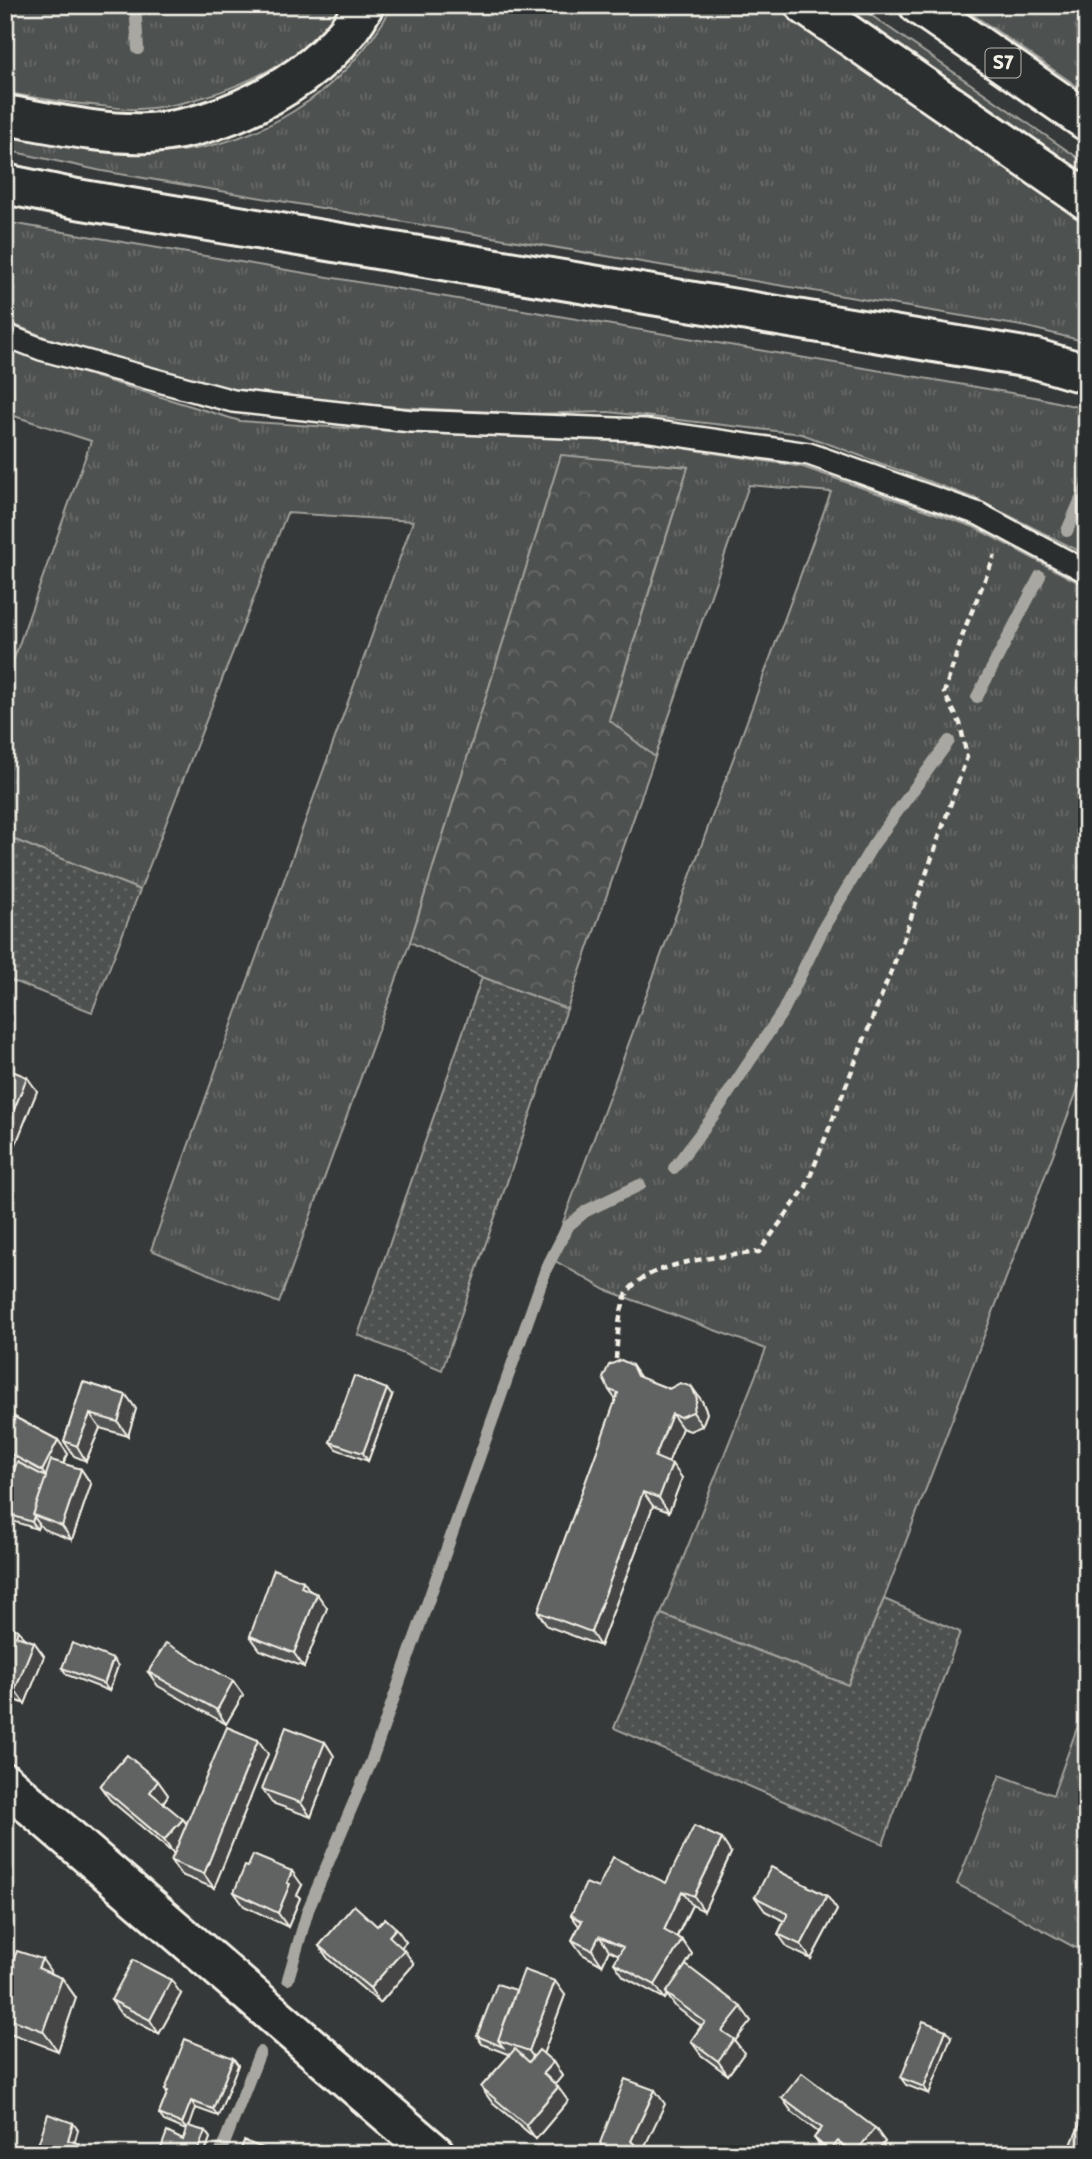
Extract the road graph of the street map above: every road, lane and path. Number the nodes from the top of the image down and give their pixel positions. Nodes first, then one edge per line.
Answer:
1 (364, 5) edge
2 (805, 5) edge
3 (919, 5) edge
4 (5, 115) edge
5 (1087, 121) edge
6 (5, 184) edge
7 (1087, 200) edge
8 (5, 335) edge
9 (1087, 374) edge
10 (1007, 529) junction
11 (1087, 572) edge
12 (616, 1359) edge
13 (5, 1783) edge
14 (435, 2154) edge

1 - 4 main road
2 - 7 main road
3 - 5 main road, S7
6 - 9 main road
8 - 10 lane
10 - 11 lane
10 - 12 path
13 - 14 main road

